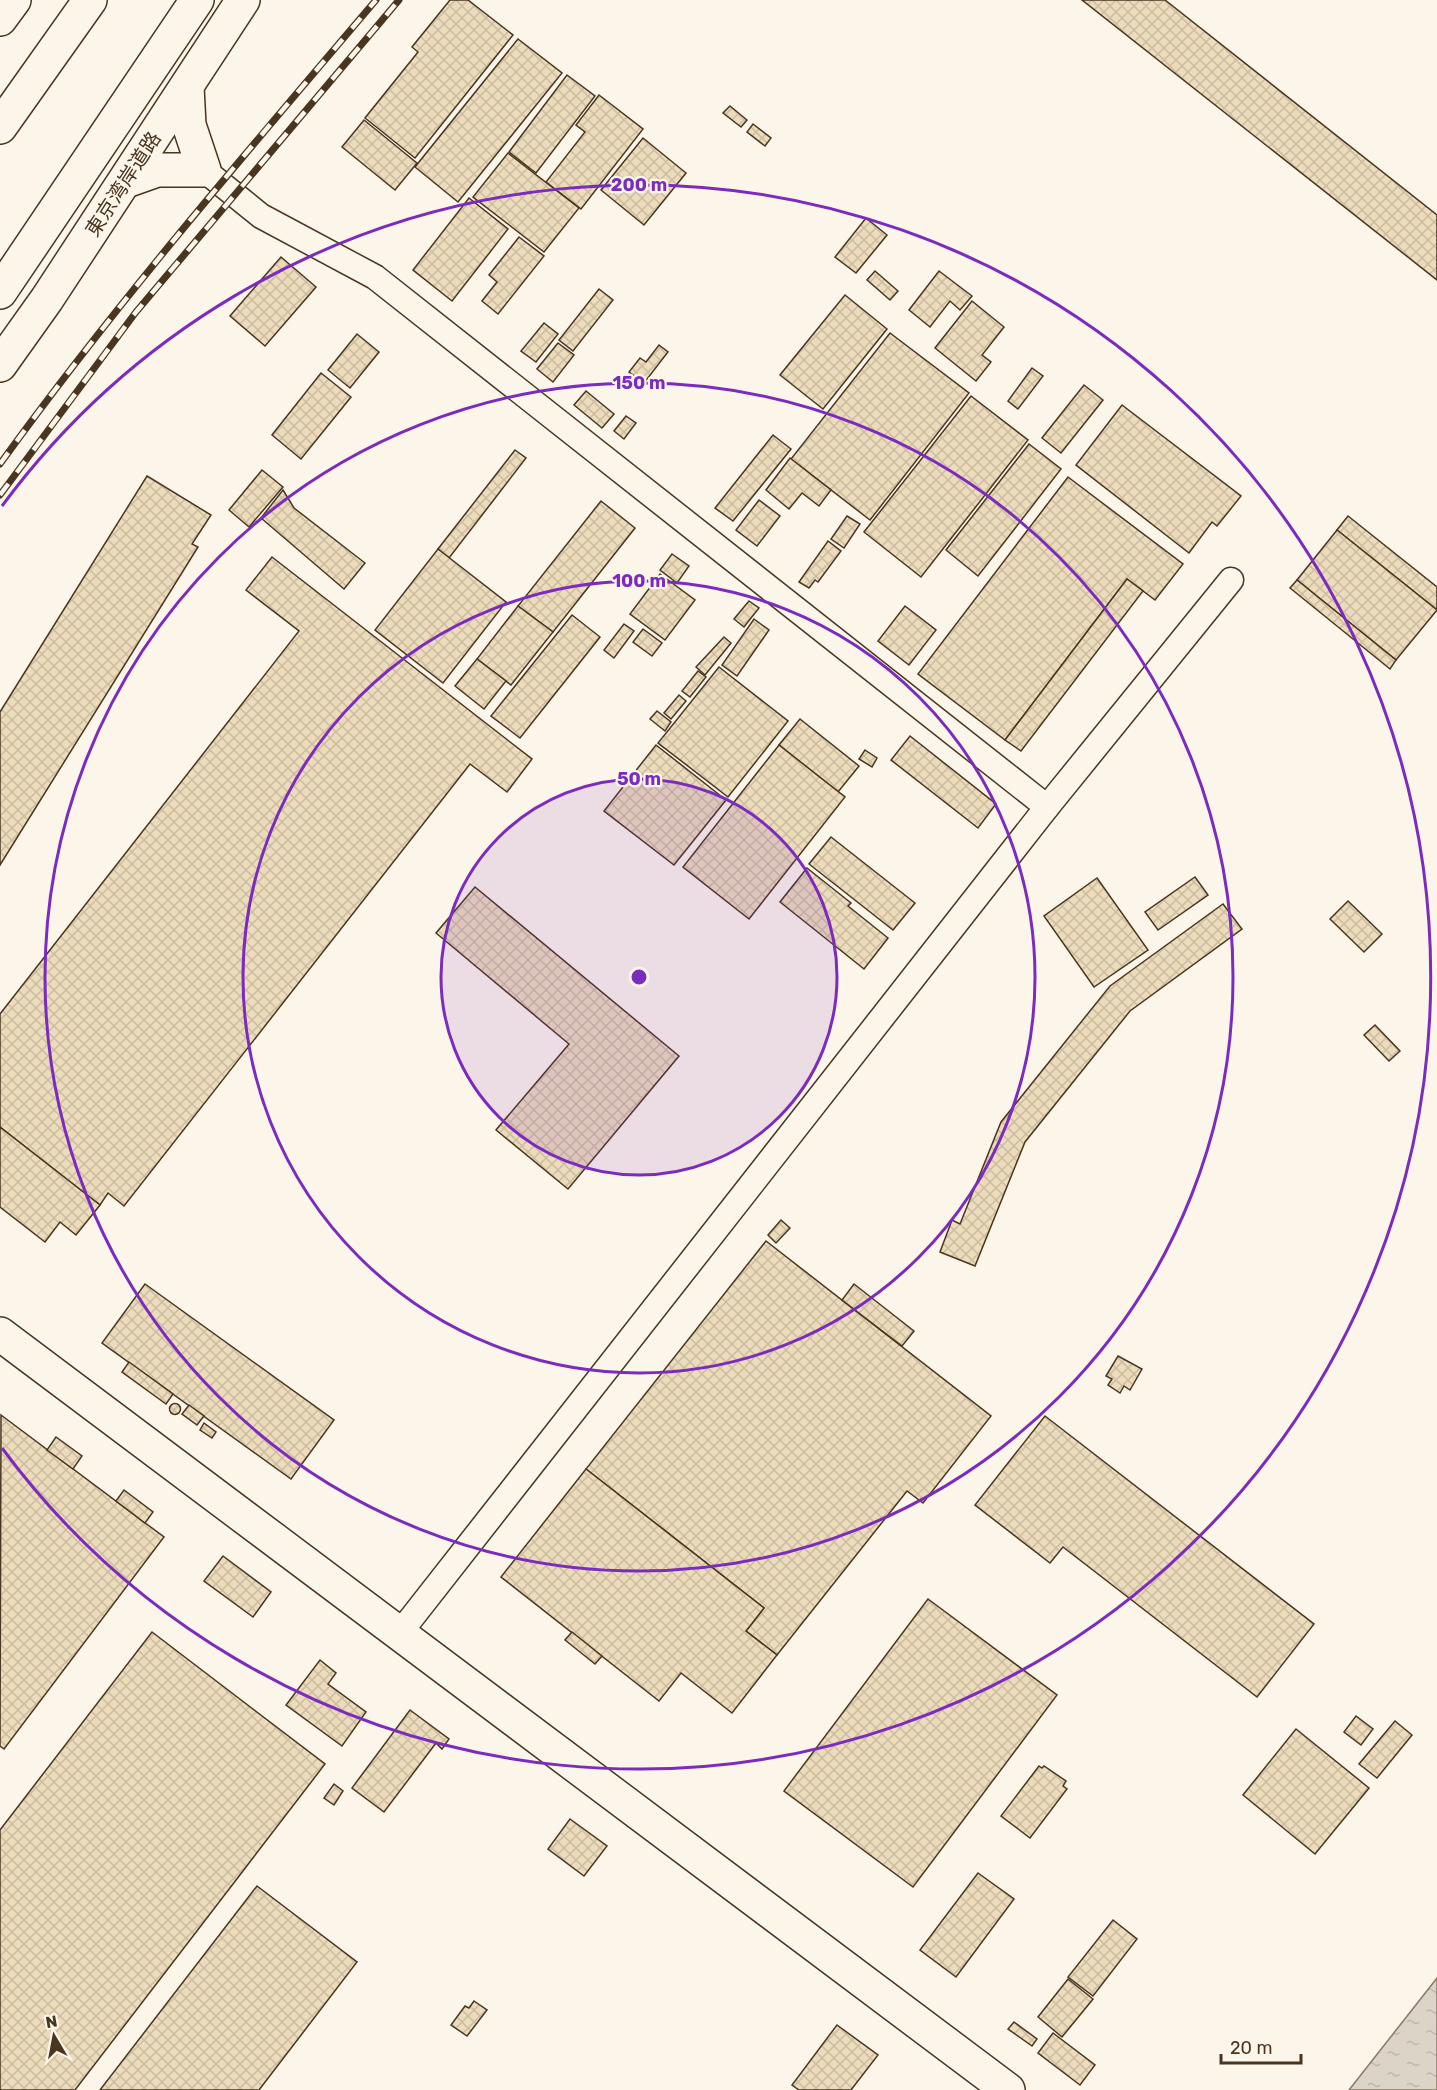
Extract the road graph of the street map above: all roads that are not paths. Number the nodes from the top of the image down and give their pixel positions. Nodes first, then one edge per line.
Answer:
1 (14, 0) edge
2 (90, 0) edge
3 (197, 0) edge
4 (243, 1) edge
5 (0, 19) edge
6 (187, 87) junction
7 (0, 127) edge
8 (204, 170) junction
9 (126, 181) junction
10 (0, 292) edge
11 (0, 365) edge
12 (1231, 580) dead end
13 (1047, 807) junction
14 (0, 1334) edge
15 (399, 1634) junction
16 (1008, 2090) edge

1 - 5 main road
2 - 7 main road
3 - 10 main road
4 - 6 main road, 東京湾岸道路
6 - 8 main road
6 - 9 main road, 東京湾岸道路
8 - 9 main road
8 - 13 street
9 - 11 main road, 東京湾岸道路
12 - 13 street
13 - 15 street
14 - 15 main road
15 - 16 main road

